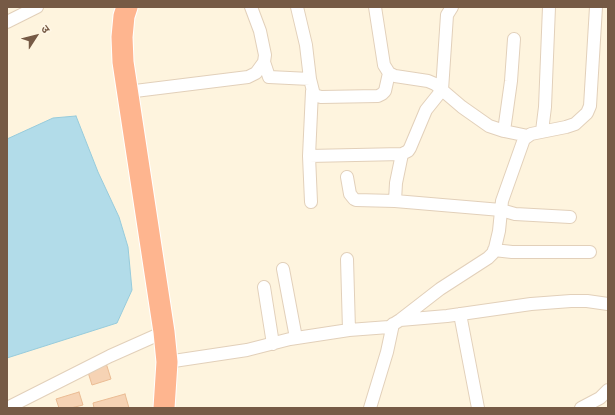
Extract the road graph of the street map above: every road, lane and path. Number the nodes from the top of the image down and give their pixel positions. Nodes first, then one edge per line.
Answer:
1 (37, 7) edge
2 (127, 7) edge
3 (251, 7) edge
4 (297, 7) edge
5 (375, 7) edge
6 (452, 7) edge
7 (548, 7) edge
8 (596, 7) edge
9 (7, 22) edge
10 (514, 40) dead end
11 (264, 62) junction
12 (389, 73) junction
13 (310, 79) junction
14 (442, 90) junction
15 (312, 91) junction
16 (127, 92) junction
17 (504, 131) junction
18 (542, 131) junction
19 (528, 136) junction
20 (402, 154) junction
21 (309, 156) junction
22 (346, 177) dead end
23 (395, 201) junction
24 (311, 202) dead end
25 (501, 210) junction
26 (570, 217) dead end
27 (494, 250) junction
28 (590, 252) dead end
29 (347, 259) dead end
30 (283, 269) dead end
31 (264, 287) dead end
32 (608, 304) edge
33 (460, 314) junction
34 (397, 322) junction
35 (349, 330) junction
36 (164, 332) junction
37 (296, 338) junction
38 (273, 344) junction
39 (167, 362) junction
40 (608, 390) edge
41 (7, 408) edge
42 (164, 408) edge
43 (370, 408) edge
44 (478, 408) edge
45 (581, 408) edge

1 - 9 street
2 - 16 highway
3 - 11 street
4 - 13 street
5 - 12 street
6 - 14 street
7 - 18 street
8 - 18 street
10 - 17 street
11 - 13 street
11 - 16 street
12 - 14 street
12 - 15 street
13 - 15 street
14 - 17 street
14 - 20 street
15 - 21 street
16 - 36 highway
17 - 19 street
18 - 19 street
19 - 25 street
20 - 21 street
20 - 23 street
21 - 24 street
22 - 23 street
23 - 25 street
25 - 26 street
25 - 27 street
27 - 28 street
27 - 34 street
29 - 35 street
30 - 37 street
31 - 38 street
32 - 33 street
33 - 34 street
33 - 44 street
34 - 35 street
34 - 43 street
35 - 37 street
36 - 39 highway
36 - 41 street
37 - 38 street
38 - 39 street
39 - 42 highway
40 - 45 street

